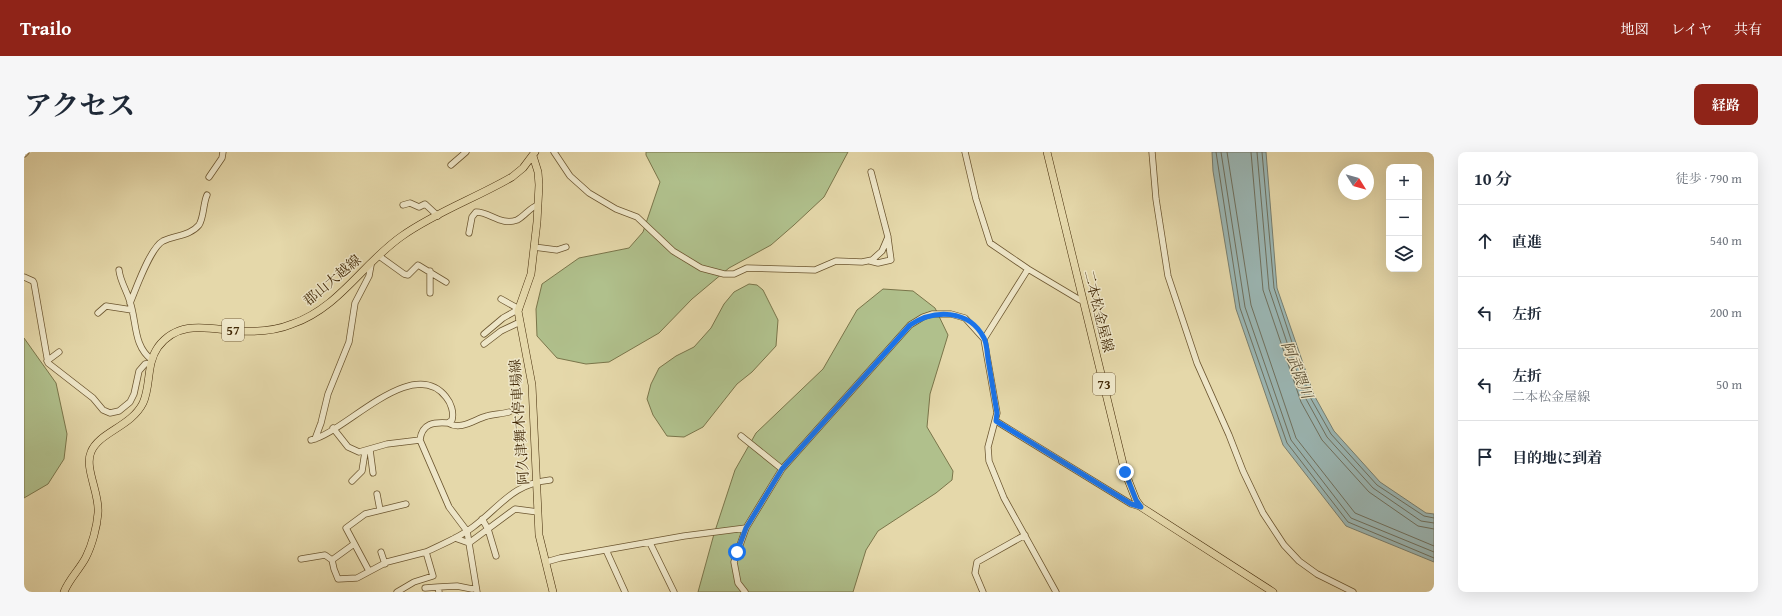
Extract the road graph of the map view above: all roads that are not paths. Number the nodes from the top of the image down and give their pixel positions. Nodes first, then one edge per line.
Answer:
1 (223, 152) edge
2 (466, 152) edge
3 (554, 152) edge
4 (965, 152) edge
5 (1047, 152) edge
6 (1152, 153) edge
7 (534, 154) edge
8 (451, 165) dead end
9 (871, 172) dead end
10 (209, 177) dead end
11 (207, 195) dead end
12 (403, 205) dead end
13 (538, 205) junction
14 (438, 216) junction
15 (469, 233) dead end
16 (888, 237) junction
17 (534, 247) junction
18 (566, 247) dead end
19 (379, 256) junction
20 (870, 261) junction
21 (370, 265) junction
22 (1028, 269) junction
23 (119, 270) dead end
24 (430, 271) junction
25 (24, 277) edge
26 (446, 282) dead end
27 (430, 293) dead end
28 (501, 299) dead end
29 (1083, 300) junction
30 (130, 303) junction
31 (518, 309) junction
32 (132, 310) junction
33 (98, 313) dead end
34 (520, 322) junction
35 (484, 334) dead end
36 (984, 339) junction
37 (484, 344) dead end
38 (59, 352) dead end
39 (48, 360) junction
40 (152, 361) junction
41 (509, 412) dead end
42 (996, 421) junction
43 (448, 424) junction
44 (333, 428) junction
45 (741, 436) dead end
46 (420, 440) junction
47 (367, 451) junction
48 (782, 469) junction
49 (373, 473) dead end
50 (550, 480) dead end
51 (352, 481) dead end
52 (536, 481) junction
53 (377, 494) dead end
54 (406, 504) dead end
55 (1141, 507) junction
56 (380, 510) junction
57 (538, 512) junction
58 (482, 519) junction
59 (746, 528) junction
60 (488, 529) junction
61 (467, 531) junction
62 (1025, 536) junction
63 (455, 538) junction
64 (469, 543) junction
65 (650, 543) junction
66 (354, 544) junction
67 (606, 550) junction
68 (381, 552) dead end
69 (426, 552) junction
70 (496, 556) dead end
71 (301, 559) dead end
72 (332, 560) junction
73 (546, 562) junction
74 (385, 564) junction
75 (369, 571) junction
76 (425, 588) dead end
77 (439, 590) edge
78 (477, 590) edge
79 (742, 591) edge
80 (64, 592) edge
81 (397, 592) edge
82 (553, 592) edge
83 (625, 592) edge
84 (674, 592) edge
85 (983, 592) edge
86 (1056, 592) edge
87 (1273, 592) edge
88 (1353, 592) edge

1 - 10 street
2 - 8 street
3 - 20 street
4 - 22 street
5 - 29 main road, 二本松金屋線 / 73
6 - 88 street
7 - 13 main road, 阿久津舞木停車場線
7 - 14 main road, 郡山大越線 / 57
9 - 16 street
11 - 30 street
12 - 14 street
13 - 15 street
13 - 17 main road, 阿久津舞木停車場線
14 - 19 main road, 郡山大越線 / 57
16 - 20 street
16 - 20 street
17 - 18 street
17 - 31 main road, 阿久津舞木停車場線
19 - 21 main road, 郡山大越線 / 57
19 - 24 street
21 - 40 main road, 郡山大越線 / 57
21 - 44 street
22 - 29 street
22 - 36 street
23 - 30 street
24 - 26 street
24 - 27 street
25 - 39 street
28 - 31 street
29 - 55 main road, 二本松金屋線 / 73
30 - 32 street
31 - 34 main road, 阿久津舞木停車場線
31 - 35 street
32 - 33 street
32 - 40 street
34 - 37 street
34 - 52 main road, 阿久津舞木停車場線
36 - 42 street
36 - 48 street
38 - 39 street
39 - 40 street
40 - 80 main road, 郡山大越線 / 57
41 - 43 street
42 - 55 street
42 - 62 street
43 - 44 street
43 - 46 street
44 - 47 street
45 - 48 street
46 - 47 street
46 - 61 street
47 - 49 street
47 - 51 street
48 - 59 street
50 - 52 street
52 - 57 main road, 阿久津舞木停車場線
52 - 58 street
53 - 56 street
54 - 56 street
55 - 87 main road, 二本松金屋線 / 73
56 - 66 street
57 - 60 street
57 - 73 main road, 阿久津舞木停車場線
58 - 60 street
58 - 61 street
59 - 65 street
59 - 79 street
60 - 64 street
60 - 70 street
61 - 63 street
61 - 64 street
62 - 85 street
62 - 86 street
63 - 64 street
63 - 69 street
64 - 78 street
65 - 67 street
65 - 84 street
66 - 72 street
66 - 75 street
67 - 73 street
67 - 83 street
68 - 74 street
69 - 74 street
69 - 81 street
71 - 72 street
72 - 75 street
73 - 82 main road, 阿久津舞木停車場線
74 - 75 street
76 - 77 street
77 - 78 street

